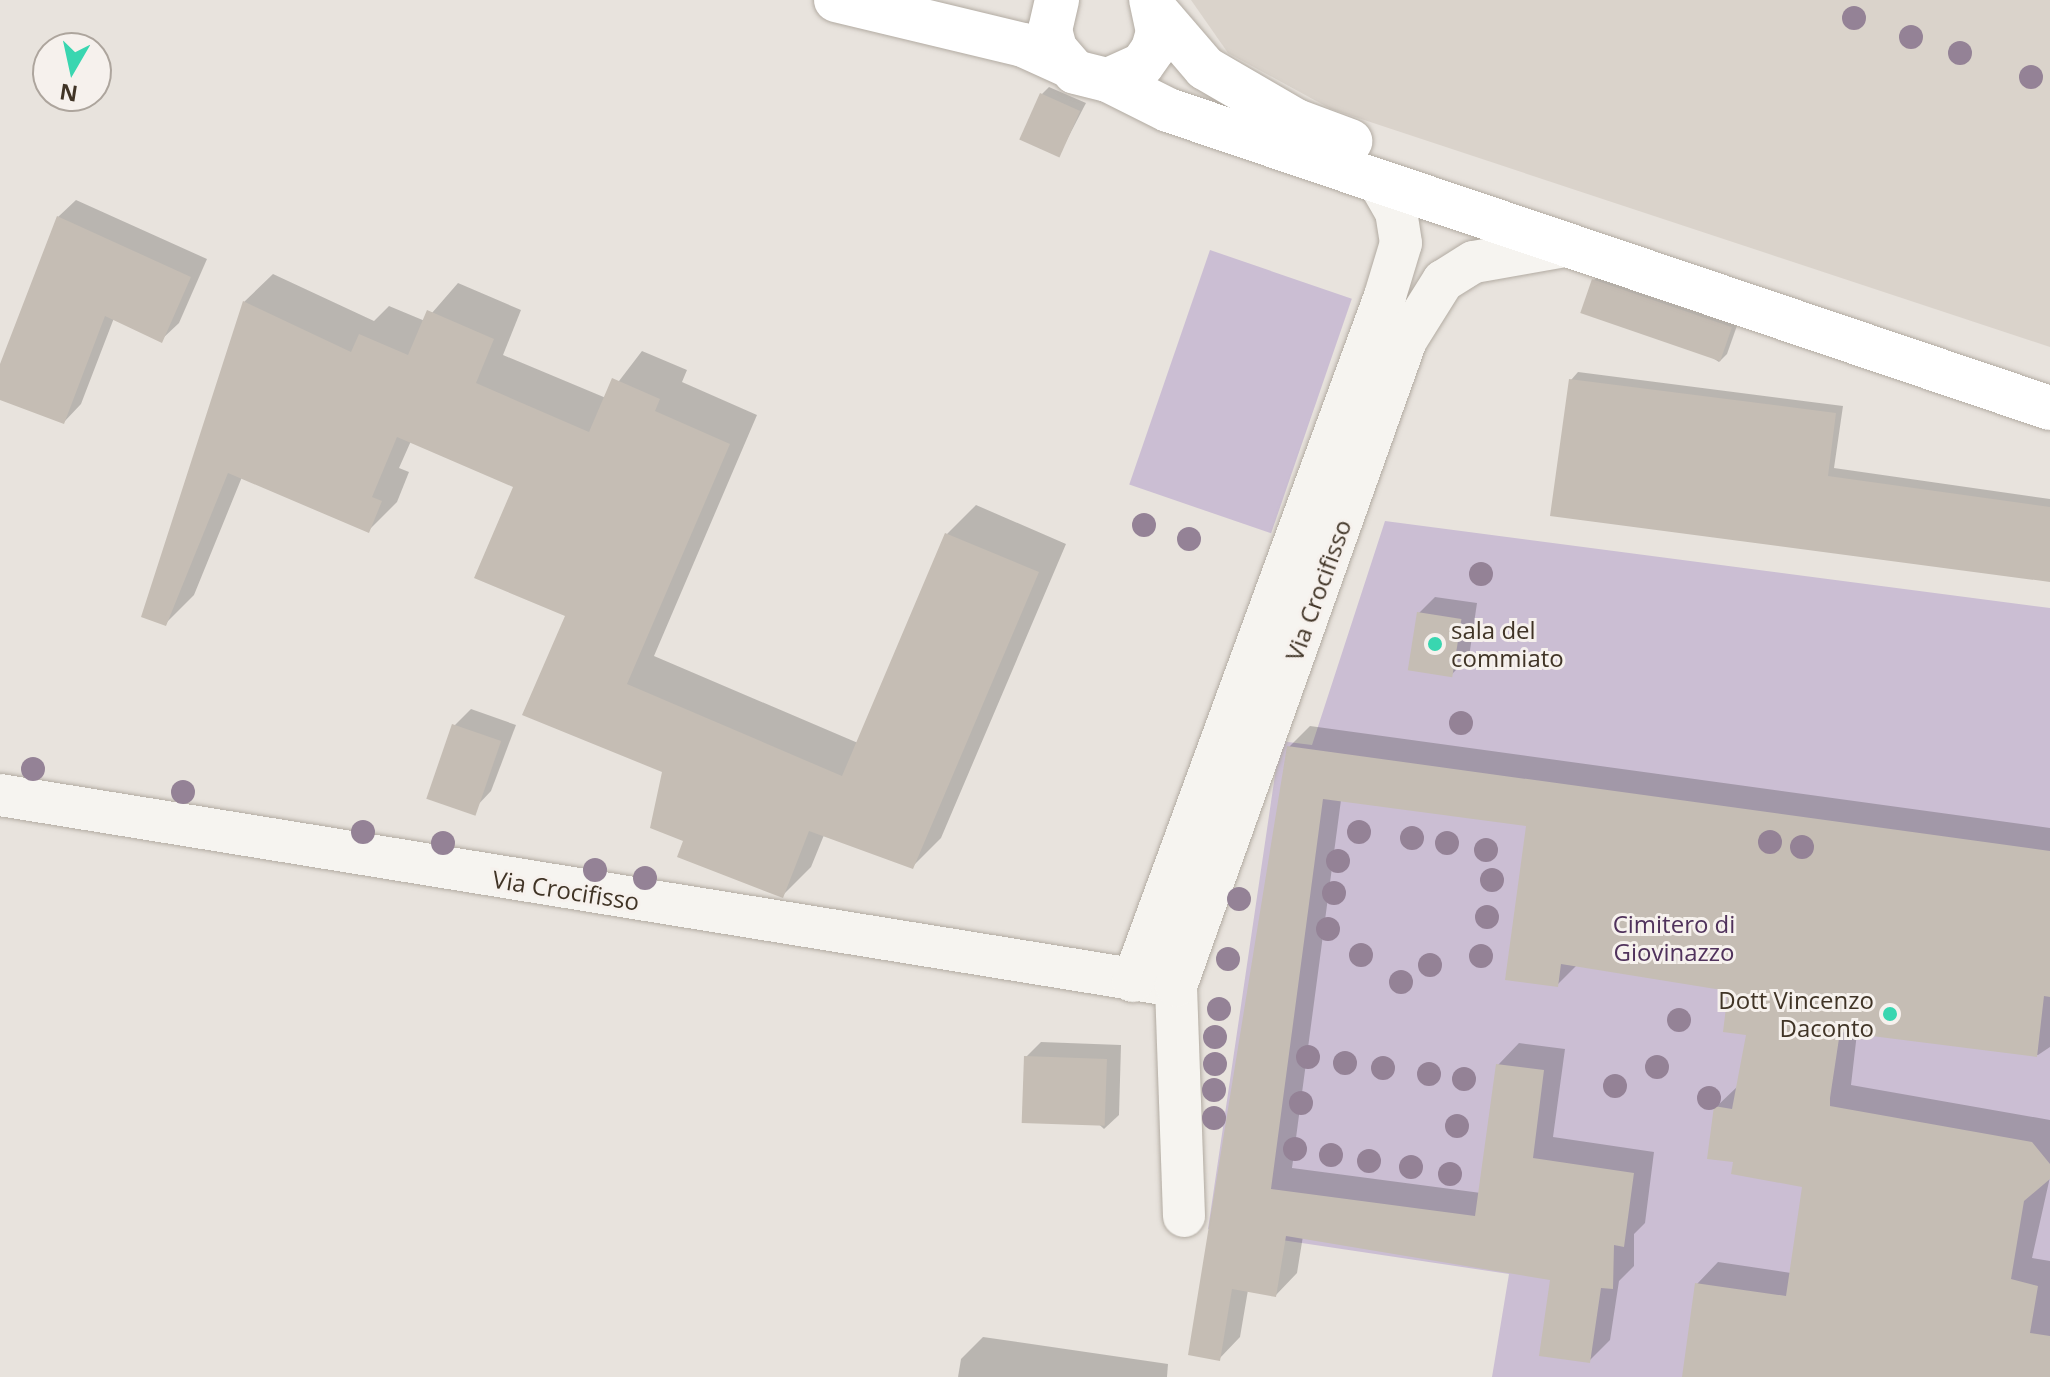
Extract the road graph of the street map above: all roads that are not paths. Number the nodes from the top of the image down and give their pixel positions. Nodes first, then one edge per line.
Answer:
1 (836, 0) edge
2 (1057, 0) edge
3 (1154, 6) edge
4 (1065, 64) junction
5 (1108, 80) junction
6 (1378, 181) junction
7 (1565, 246) junction
8 (2050, 376) edge
9 (2050, 408) edge
10 (0, 795) edge
11 (1133, 981) junction
12 (1176, 986) junction
13 (1184, 1216) dead end

1 - 4 main road
2 - 4 main road
3 - 5 main road
3 - 8 main road
4 - 5 main road
5 - 6 main road
6 - 7 main road
6 - 11 street, Via Crocifisso
7 - 9 main road
7 - 12 street, Via Crocifisso
10 - 11 street, Via Crocifisso
11 - 12 street, Via Crocifisso
12 - 13 street

